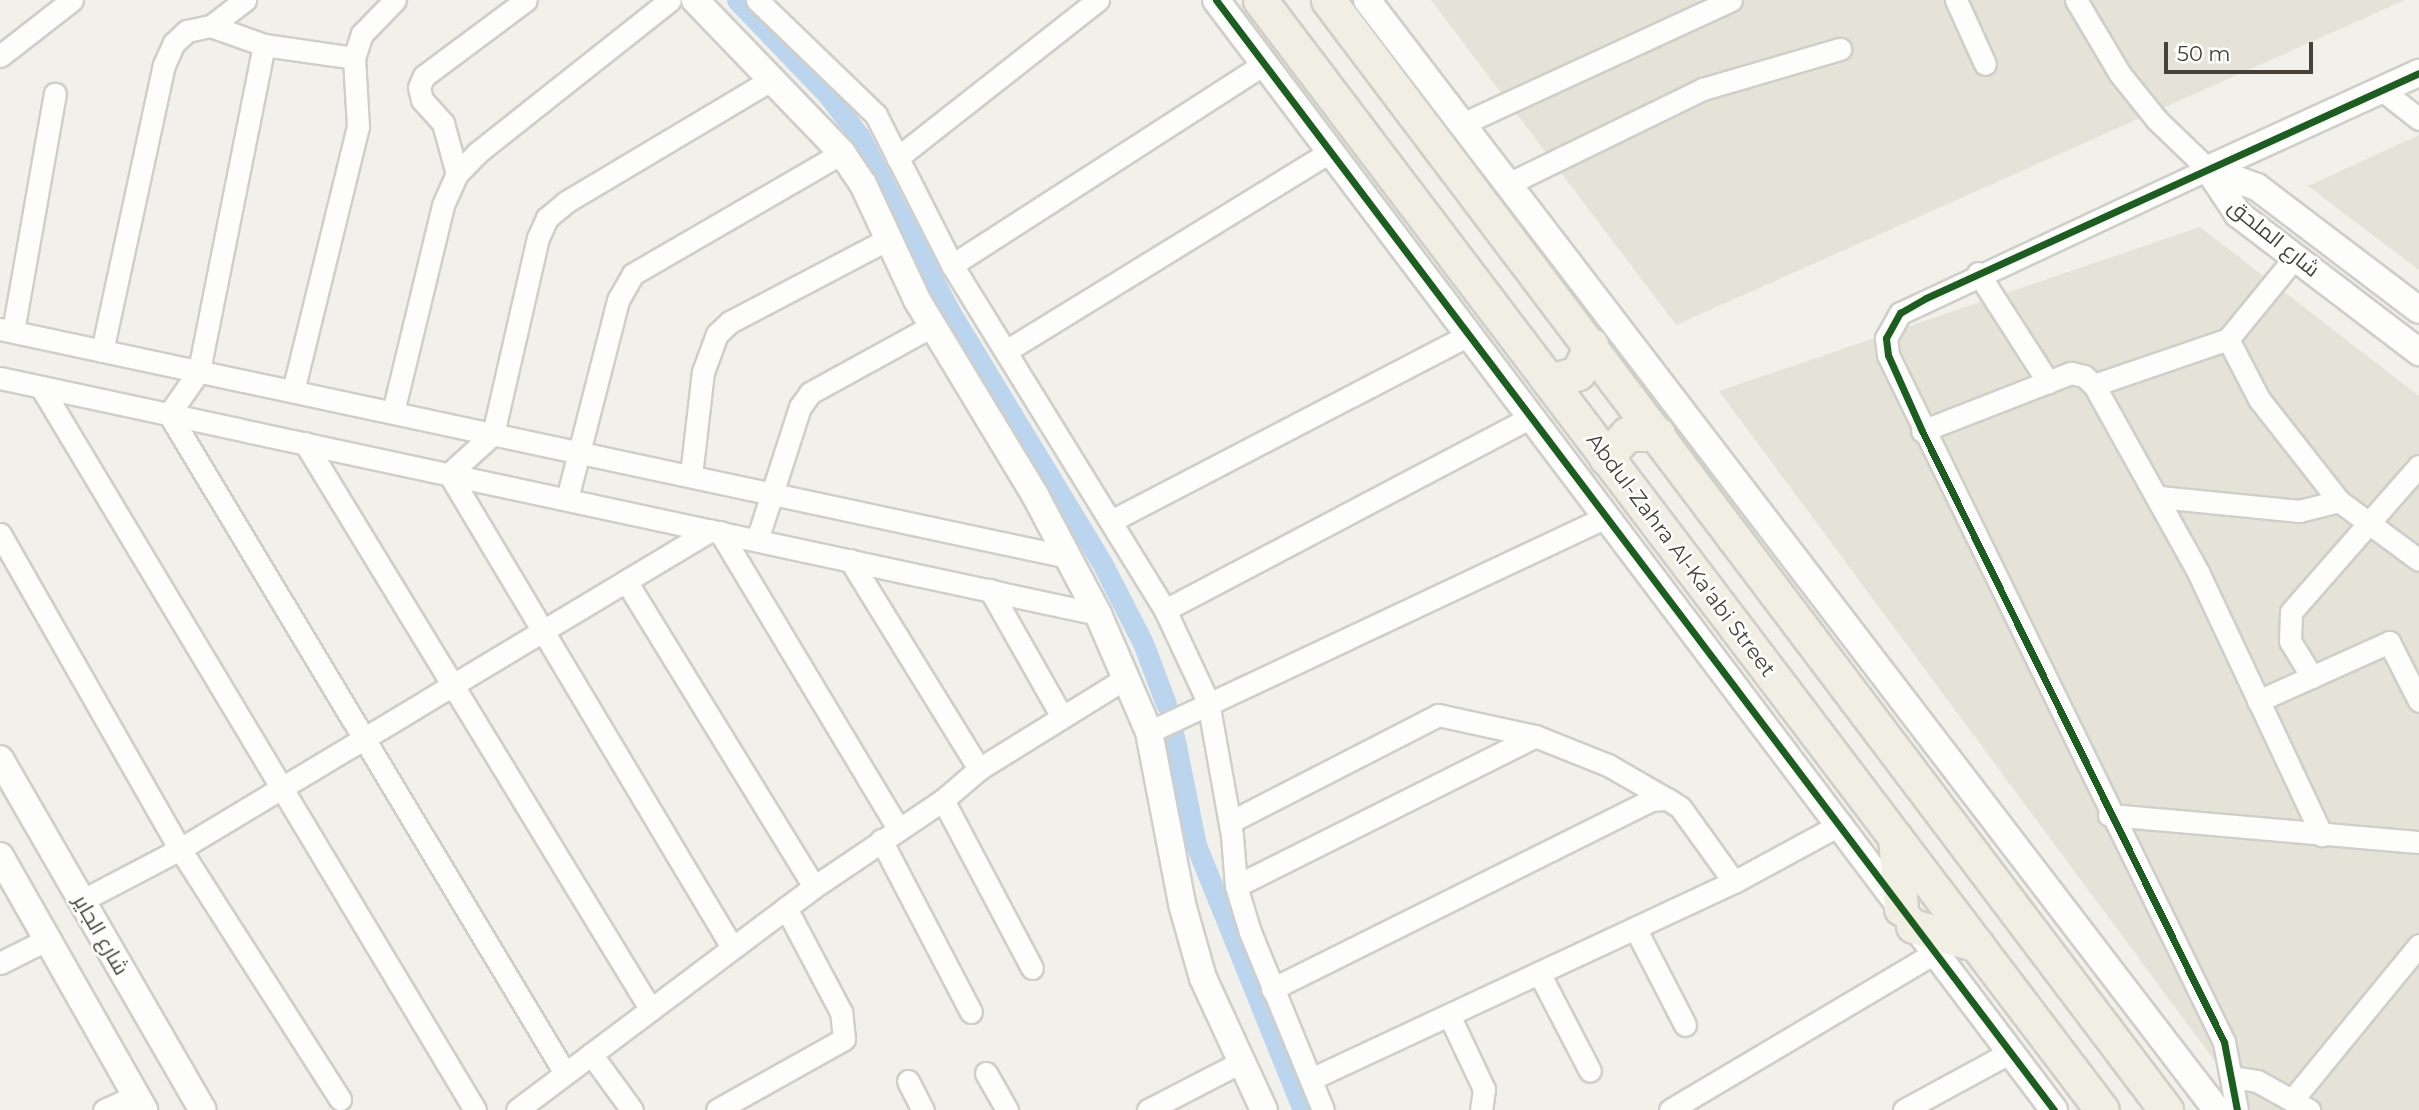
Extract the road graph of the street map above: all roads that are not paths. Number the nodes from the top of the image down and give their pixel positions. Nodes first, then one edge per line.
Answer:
1 (72, 0) edge
2 (245, 0) edge
3 (396, 0) edge
4 (526, 0) edge
5 (670, 0) edge
6 (695, 0) edge
7 (757, 0) edge
8 (1098, 0) edge
9 (1216, 0) edge
10 (1260, 0) edge
11 (1328, 0) edge
12 (1367, 0) edge
13 (1731, 0) edge
14 (1956, 0) edge
15 (2076, 0) edge
16 (211, 26) junction
17 (264, 46) junction
18 (1840, 49) dead end
19 (0, 56) edge
20 (354, 58) junction
21 (1265, 63) junction
22 (1985, 64) dead end
23 (2419, 73) edge
24 (772, 79) junction
25 (2382, 90) junction
26 (55, 94) dead end
27 (2419, 119) edge
28 (1462, 124) junction
29 (1331, 151) junction
30 (842, 153) junction
31 (897, 158) junction
32 (2208, 169) junction
33 (457, 174) junction
34 (1508, 184) junction
35 (888, 239) junction
36 (2295, 257) junction
37 (951, 265) junction
38 (1978, 273) junction
39 (2419, 310) edge
40 (932, 326) junction
41 (7, 330) edge
42 (1469, 335) junction
43 (2228, 338) junction
44 (1591, 345) junction
45 (102, 351) junction
46 (1006, 351) junction
47 (2419, 352) edge
48 (199, 371) junction
49 (0, 378) edge
50 (1549, 381) junction
51 (2048, 382) junction
52 (2094, 385) junction
53 (41, 387) junction
54 (293, 391) junction
55 (393, 412) junction
56 (169, 414) junction
57 (1531, 417) junction
58 (1922, 431) junction
59 (493, 433) junction
60 (1658, 434) junction
61 (305, 443) junction
62 (579, 452) junction
63 (1606, 458) junction
64 (2419, 466) edge
65 (449, 474) junction
66 (691, 475) junction
67 (771, 492) junction
68 (2159, 497) junction
69 (567, 499) junction
70 (2339, 500) junction
71 (1606, 517) junction
72 (1113, 520) junction
73 (2367, 521) junction
74 (715, 531) junction
75 (0, 534) edge
76 (757, 540) junction
77 (1068, 557) junction
78 (850, 560) junction
79 (2419, 560) edge
80 (626, 581) junction
81 (990, 590) junction
82 (1166, 610) junction
83 (1098, 614) junction
84 (541, 632) junction
85 (2312, 677) junction
86 (1124, 679) junction
87 (454, 685) junction
88 (2258, 701) junction
89 (2419, 701) edge
90 (1209, 702) junction
91 (1061, 715) junction
92 (1149, 732) junction
93 (1535, 736) junction
94 (365, 738) junction
95 (0, 759) edge
96 (979, 769) junction
97 (279, 789) junction
98 (1667, 799) junction
99 (943, 800) junction
100 (2109, 816) junction
101 (1230, 822) junction
102 (1841, 824) junction
103 (890, 834) junction
104 (2322, 835) junction
105 (1895, 837) junction
106 (2419, 842) edge
107 (180, 849) junction
108 (0, 856) edge
109 (1734, 882) junction
110 (1236, 886) junction
111 (814, 887) junction
112 (81, 901) junction
113 (786, 908) junction
114 (1907, 918) junction
115 (1635, 928) junction
116 (48, 939) junction
117 (1977, 945) junction
118 (2419, 945) edge
119 (732, 947) junction
120 (1934, 953) junction
121 (0, 963) edge
122 (1032, 968) dead end
123 (1539, 973) junction
124 (1272, 989) junction
125 (651, 1010) junction
126 (971, 1012) dead end
127 (1449, 1015) junction
128 (1685, 1025) dead end
129 (2011, 1052) junction
130 (591, 1054) junction
131 (1241, 1062) junction
132 (1590, 1071) dead end
133 (565, 1073) junction
134 (986, 1073) dead end
135 (2232, 1077) junction
136 (1311, 1079) junction
137 (908, 1081) dead end
138 (340, 1099) dead end
139 (140, 1103) edge
140 (2301, 1104) edge
141 (104, 1110) edge
142 (203, 1110) edge
143 (475, 1110) edge
144 (517, 1110) edge
145 (632, 1110) edge
146 (717, 1110) edge
147 (923, 1110) edge
148 (1007, 1110) edge
149 (1148, 1110) edge
150 (1264, 1110) edge
151 (1323, 1110) edge
152 (1480, 1110) edge
153 (1670, 1110) edge
154 (1904, 1110) edge
155 (2054, 1110) edge
156 (2102, 1110) edge
157 (2166, 1110) edge
158 (2217, 1110) edge
159 (2237, 1110) edge

1 - 19 street
2 - 16 street
3 - 20 street
4 - 33 street
5 - 33 street
6 - 24 street
7 - 31 street
8 - 31 street
9 - 21 street
10 - 50 main road, Abdul-Zahra Al-Ka'abi Street
11 - 44 main road
12 - 28 street
13 - 28 street
14 - 22 street
15 - 32 street
16 - 17 street
16 - 45 street
17 - 20 street
17 - 48 street
18 - 34 street
20 - 54 street
21 - 29 street
21 - 37 street
23 - 25 street
24 - 30 street
24 - 59 street
25 - 27 street
25 - 32 street
26 - 41 street
28 - 34 street
29 - 42 street
29 - 46 street
30 - 35 street
30 - 62 street
31 - 37 street
32 - 36 street, شارع الملحق
32 - 38 street
32 - 39 street, شارع الملحق
33 - 55 street
34 - 158 street
35 - 40 street
35 - 66 street
36 - 43 street
36 - 47 street, شارع الملحق
37 - 46 street
38 - 51 street
38 - 58 street
40 - 67 street
40 - 77 street
41 - 45 street
42 - 57 street
42 - 72 street
43 - 52 street
43 - 70 street
44 - 50 main road
44 - 60 main road
45 - 48 street
46 - 72 street
48 - 54 street
48 - 56 street
49 - 53 street
50 - 63 main road, Abdul-Zahra Al-Ka'abi Street
51 - 52 street
51 - 58 street
52 - 68 street
53 - 56 street
53 - 97 street
54 - 55 street
55 - 59 street
56 - 61 street
56 - 94 street
57 - 71 street
57 - 82 street
58 - 100 street
59 - 62 street
59 - 65 street
60 - 63 main road
60 - 157 main road
61 - 65 street
61 - 87 street
62 - 66 street
62 - 69 street
63 - 105 main road, Abdul-Zahra Al-Ka'abi Street
64 - 73 street
65 - 69 street
65 - 84 street
66 - 67 street
67 - 76 street
67 - 77 street
68 - 70 street
68 - 88 street
69 - 74 street
70 - 73 street
71 - 90 street
71 - 102 street
72 - 82 street
73 - 79 street
73 - 85 street
74 - 76 street
74 - 80 street
74 - 103 street
75 - 107 street
76 - 78 street
77 - 83 street
78 - 81 street
78 - 96 street
80 - 84 street
80 - 111 street
81 - 83 street
81 - 91 street
82 - 90 street
83 - 86 street
84 - 87 street
84 - 119 street
85 - 88 street
85 - 89 street
86 - 91 street
86 - 92 street
87 - 94 street
87 - 125 street
88 - 104 street
90 - 92 street
90 - 101 street
91 - 96 street
92 - 131 street
93 - 98 street
93 - 101 street
93 - 110 street
94 - 97 street
94 - 133 street
95 - 112 street, شارع الجاير
96 - 99 street
97 - 107 street
97 - 143 street
98 - 109 street
98 - 124 street
99 - 103 street
99 - 122 street
100 - 104 street
100 - 135 street
101 - 110 street
102 - 109 street
102 - 114 street
103 - 111 street
103 - 126 street
104 - 106 street
105 - 114 main road
105 - 117 main road, Abdul-Zahra Al-Ka'abi Street
107 - 112 street
107 - 138 street
108 - 116 street
109 - 115 street
110 - 124 street
111 - 113 street
112 - 142 street, شارع الجاير
113 - 119 street
113 - 146 street
114 - 117 main road
114 - 120 street
115 - 123 street
115 - 128 street
116 - 121 street
116 - 139 street
117 - 156 main road, Abdul-Zahra Al-Ka'abi Street
118 - 140 street
119 - 125 street
120 - 129 street
120 - 153 street
123 - 127 street
123 - 132 street
124 - 136 street
125 - 130 street
127 - 136 street
127 - 152 street
129 - 154 street
129 - 155 street
130 - 133 street
130 - 145 street
131 - 149 street
131 - 150 street
133 - 144 street
134 - 148 street
135 - 140 street
135 - 159 street
136 - 151 street
137 - 147 street
139 - 141 street

